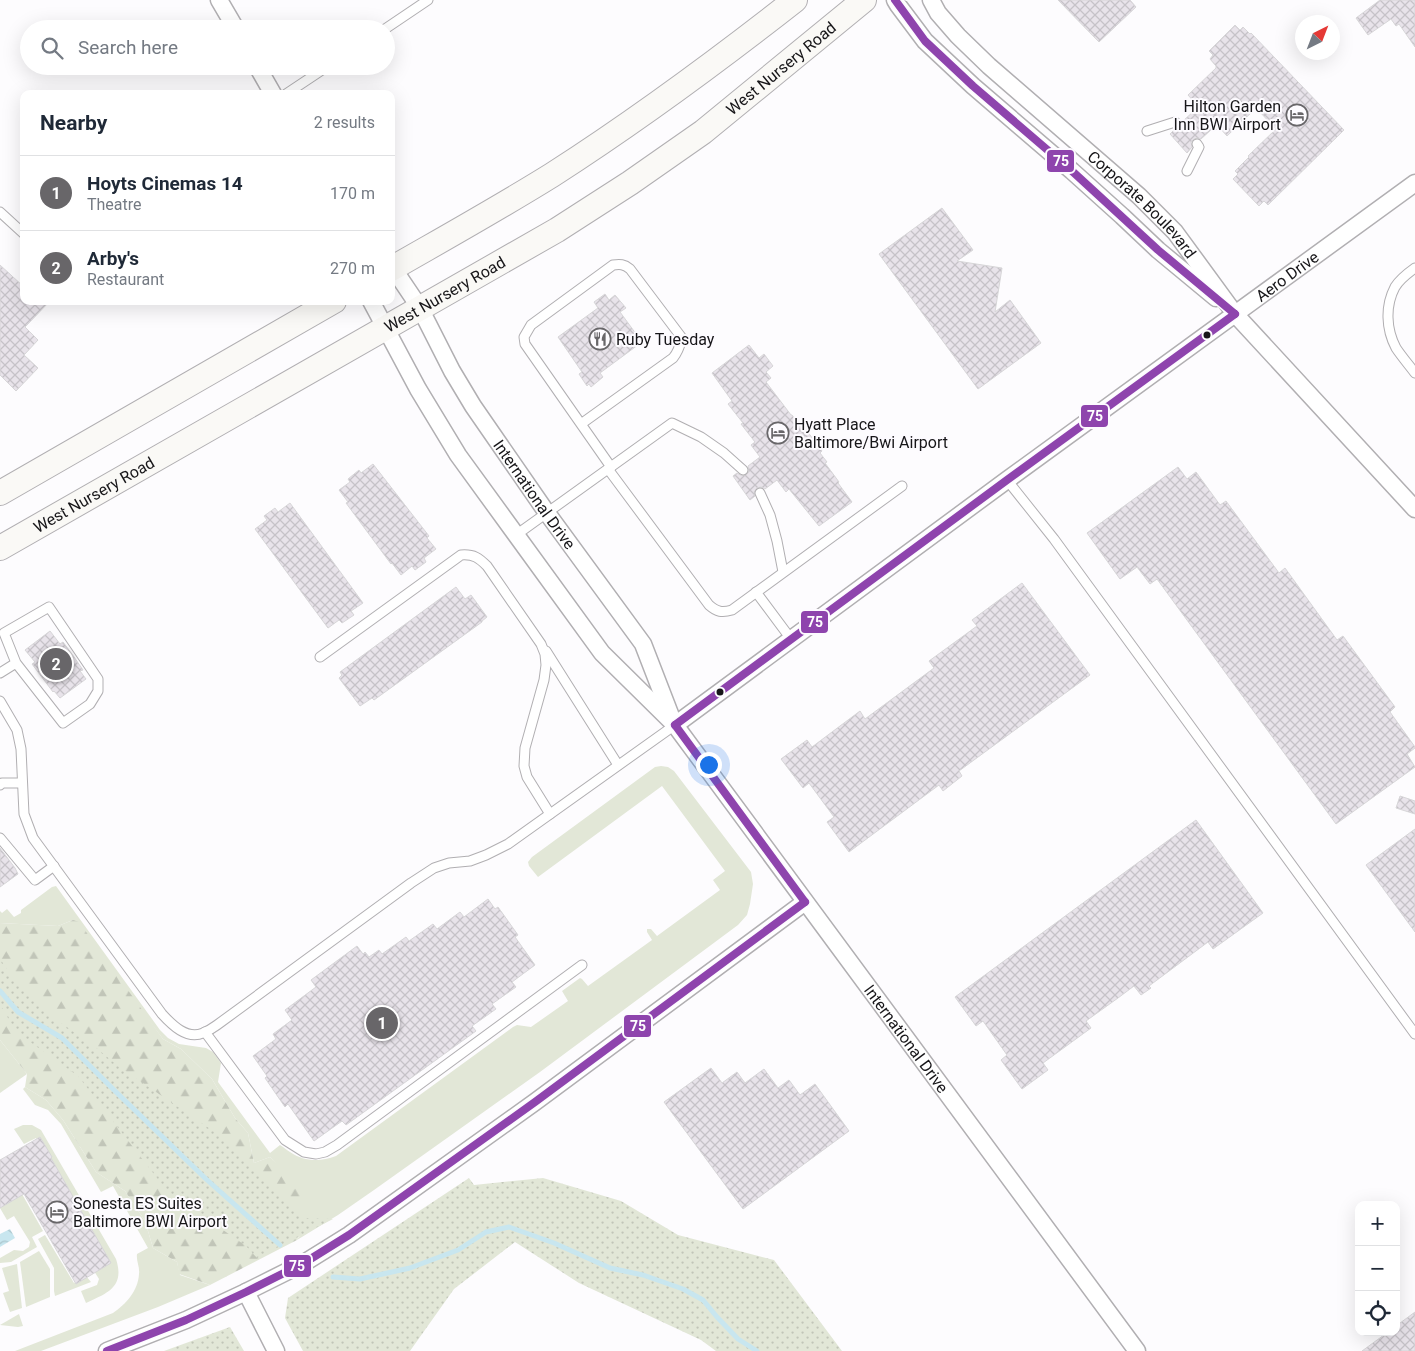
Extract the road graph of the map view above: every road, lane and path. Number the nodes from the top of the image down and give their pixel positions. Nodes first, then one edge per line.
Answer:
1 (219, 0) edge
2 (428, 0) edge
3 (795, 0) edge
4 (864, 0) edge
5 (895, 0) edge
6 (932, 0) edge
7 (231, 20) edge
8 (395, 22) edge
9 (262, 75) edge
10 (314, 75) edge
11 (271, 90) edge
12 (292, 90) edge
13 (1179, 126) dead end
14 (1148, 131) dead end
15 (1197, 144) dead end
16 (1187, 171) dead end
17 (1415, 183) edge
18 (0, 212) edge
19 (20, 230) edge
20 (395, 265) edge
21 (1415, 268) edge
22 (395, 271) edge
23 (327, 305) edge
24 (373, 305) edge
25 (420, 308) junction
26 (1235, 314) junction
27 (385, 327) junction
28 (1415, 373) edge
29 (581, 424) junction
30 (610, 468) junction
31 (742, 470) dead end
32 (1007, 480) junction
33 (902, 486) dead end
34 (760, 492) dead end
35 (0, 493) edge
36 (1408, 494) edge
37 (1415, 509) edge
38 (547, 513) junction
39 (516, 535) junction
40 (0, 548) edge
41 (783, 572) junction
42 (756, 592) junction
43 (791, 639) junction
44 (541, 644) junction
45 (320, 657) dead end
46 (16, 663) junction
47 (0, 673) edge
48 (0, 701) edge
49 (674, 725) junction
50 (618, 765) junction
51 (22, 782) junction
52 (0, 785) edge
53 (550, 814) junction
54 (0, 838) edge
55 (54, 866) junction
56 (805, 902) junction
57 (582, 965) dead end
58 (205, 1032) junction
59 (1415, 1034) edge
60 (246, 1292) junction
61 (107, 1351) edge
62 (276, 1351) edge
63 (1137, 1351) edge

1 - 7 street
2 - 8 lane
3 - 20 main road
4 - 25 main road, West Nursery Road
5 - 26 street, Corporate Boulevard
6 - 26 street, Corporate Boulevard
9 - 11 street
10 - 12 lane
13 - 14 lane
15 - 16 lane
17 - 26 street, Aero Drive
18 - 19 lane
21 - 28 lane
22 - 25 street, International Drive
23 - 35 main road
24 - 27 street, International Drive
25 - 27 main road, West Nursery Road
25 - 38 street, International Drive
26 - 32 street, Aero Drive
26 - 36 street, Corporate Boulevard
27 - 39 street, International Drive
27 - 40 main road, West Nursery Road
29 - 29 lane
29 - 30 lane
30 - 31 lane
30 - 38 lane
30 - 42 lane
32 - 43 street, Aero Drive
32 - 59 lane
33 - 41 lane
34 - 41 lane
36 - 37 street, Corporate Boulevard
38 - 39 lane
38 - 49 street, International Drive
39 - 49 street, International Drive
41 - 42 lane
42 - 43 lane
43 - 49 street, Aero Drive
44 - 45 lane
44 - 50 lane
44 - 53 lane
46 - 46 lane
46 - 47 lane
48 - 51 lane
49 - 50 lane
49 - 56 street, International Drive
50 - 53 lane
51 - 52 lane
51 - 55 lane
53 - 58 lane
54 - 55 lane
55 - 58 lane
56 - 60 street
56 - 63 street, International Drive
57 - 58 lane
60 - 61 street
60 - 62 street

